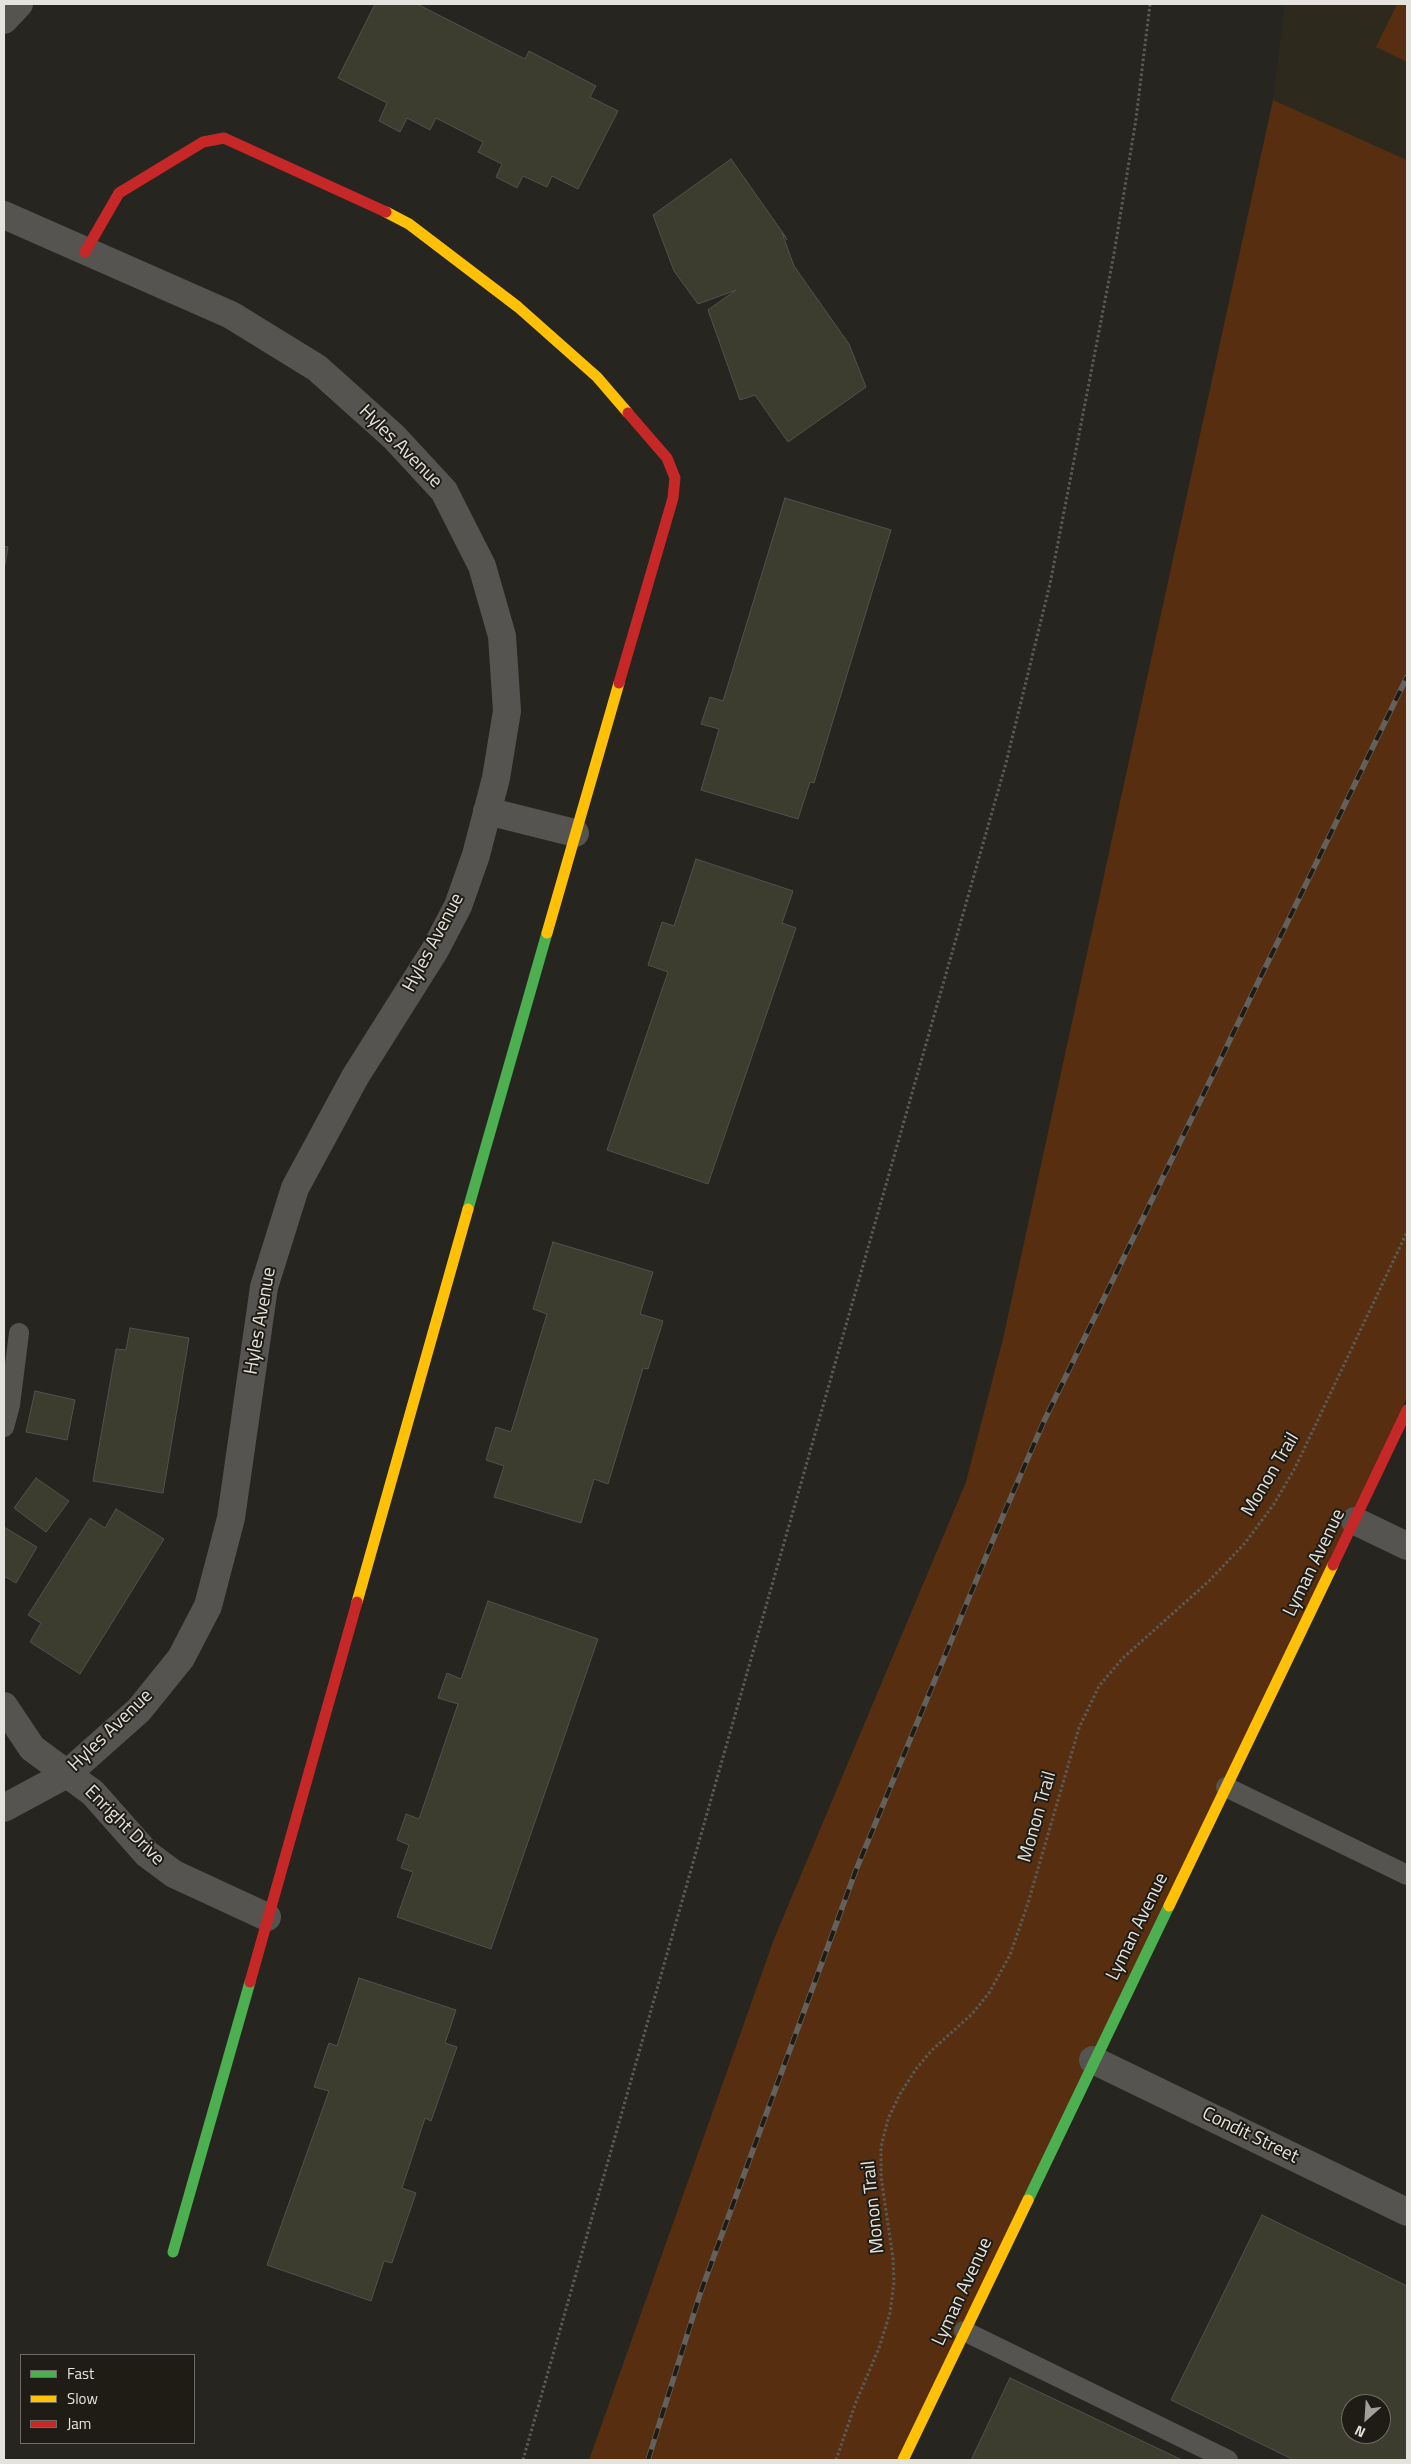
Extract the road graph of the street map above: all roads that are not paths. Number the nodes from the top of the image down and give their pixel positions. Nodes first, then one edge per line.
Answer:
1 (4, 215) edge
2 (85, 252) junction
3 (487, 811) junction
4 (575, 833) junction
5 (19, 1332) dead end
6 (1407, 1410) edge
7 (4, 1427) edge
8 (1355, 1521) junction
9 (1407, 1546) edge
10 (4, 1706) edge
11 (67, 1774) junction
12 (1226, 1787) junction
13 (4, 1808) edge
14 (1407, 1875) edge
15 (267, 1917) junction
16 (1093, 2060) junction
17 (1407, 2212) edge
18 (173, 2252) dead end
19 (964, 2331) junction
20 (902, 2460) edge
21 (1228, 2460) edge

1 - 2 street, Hyles Avenue
2 - 3 street, Hyles Avenue
2 - 4 street
3 - 4 street
3 - 11 street, Hyles Avenue
4 - 15 street
5 - 7 lane
6 - 8 street, Lyman Avenue
8 - 9 street
8 - 12 street, Lyman Avenue
10 - 11 street, Enright Drive
11 - 13 street, Hyles Avenue
11 - 15 street, Enright Drive
12 - 14 lane
12 - 16 street, Lyman Avenue
15 - 18 street
16 - 17 street, Condit Street
16 - 19 street, Lyman Avenue
19 - 20 street, Lyman Avenue
19 - 21 lane

